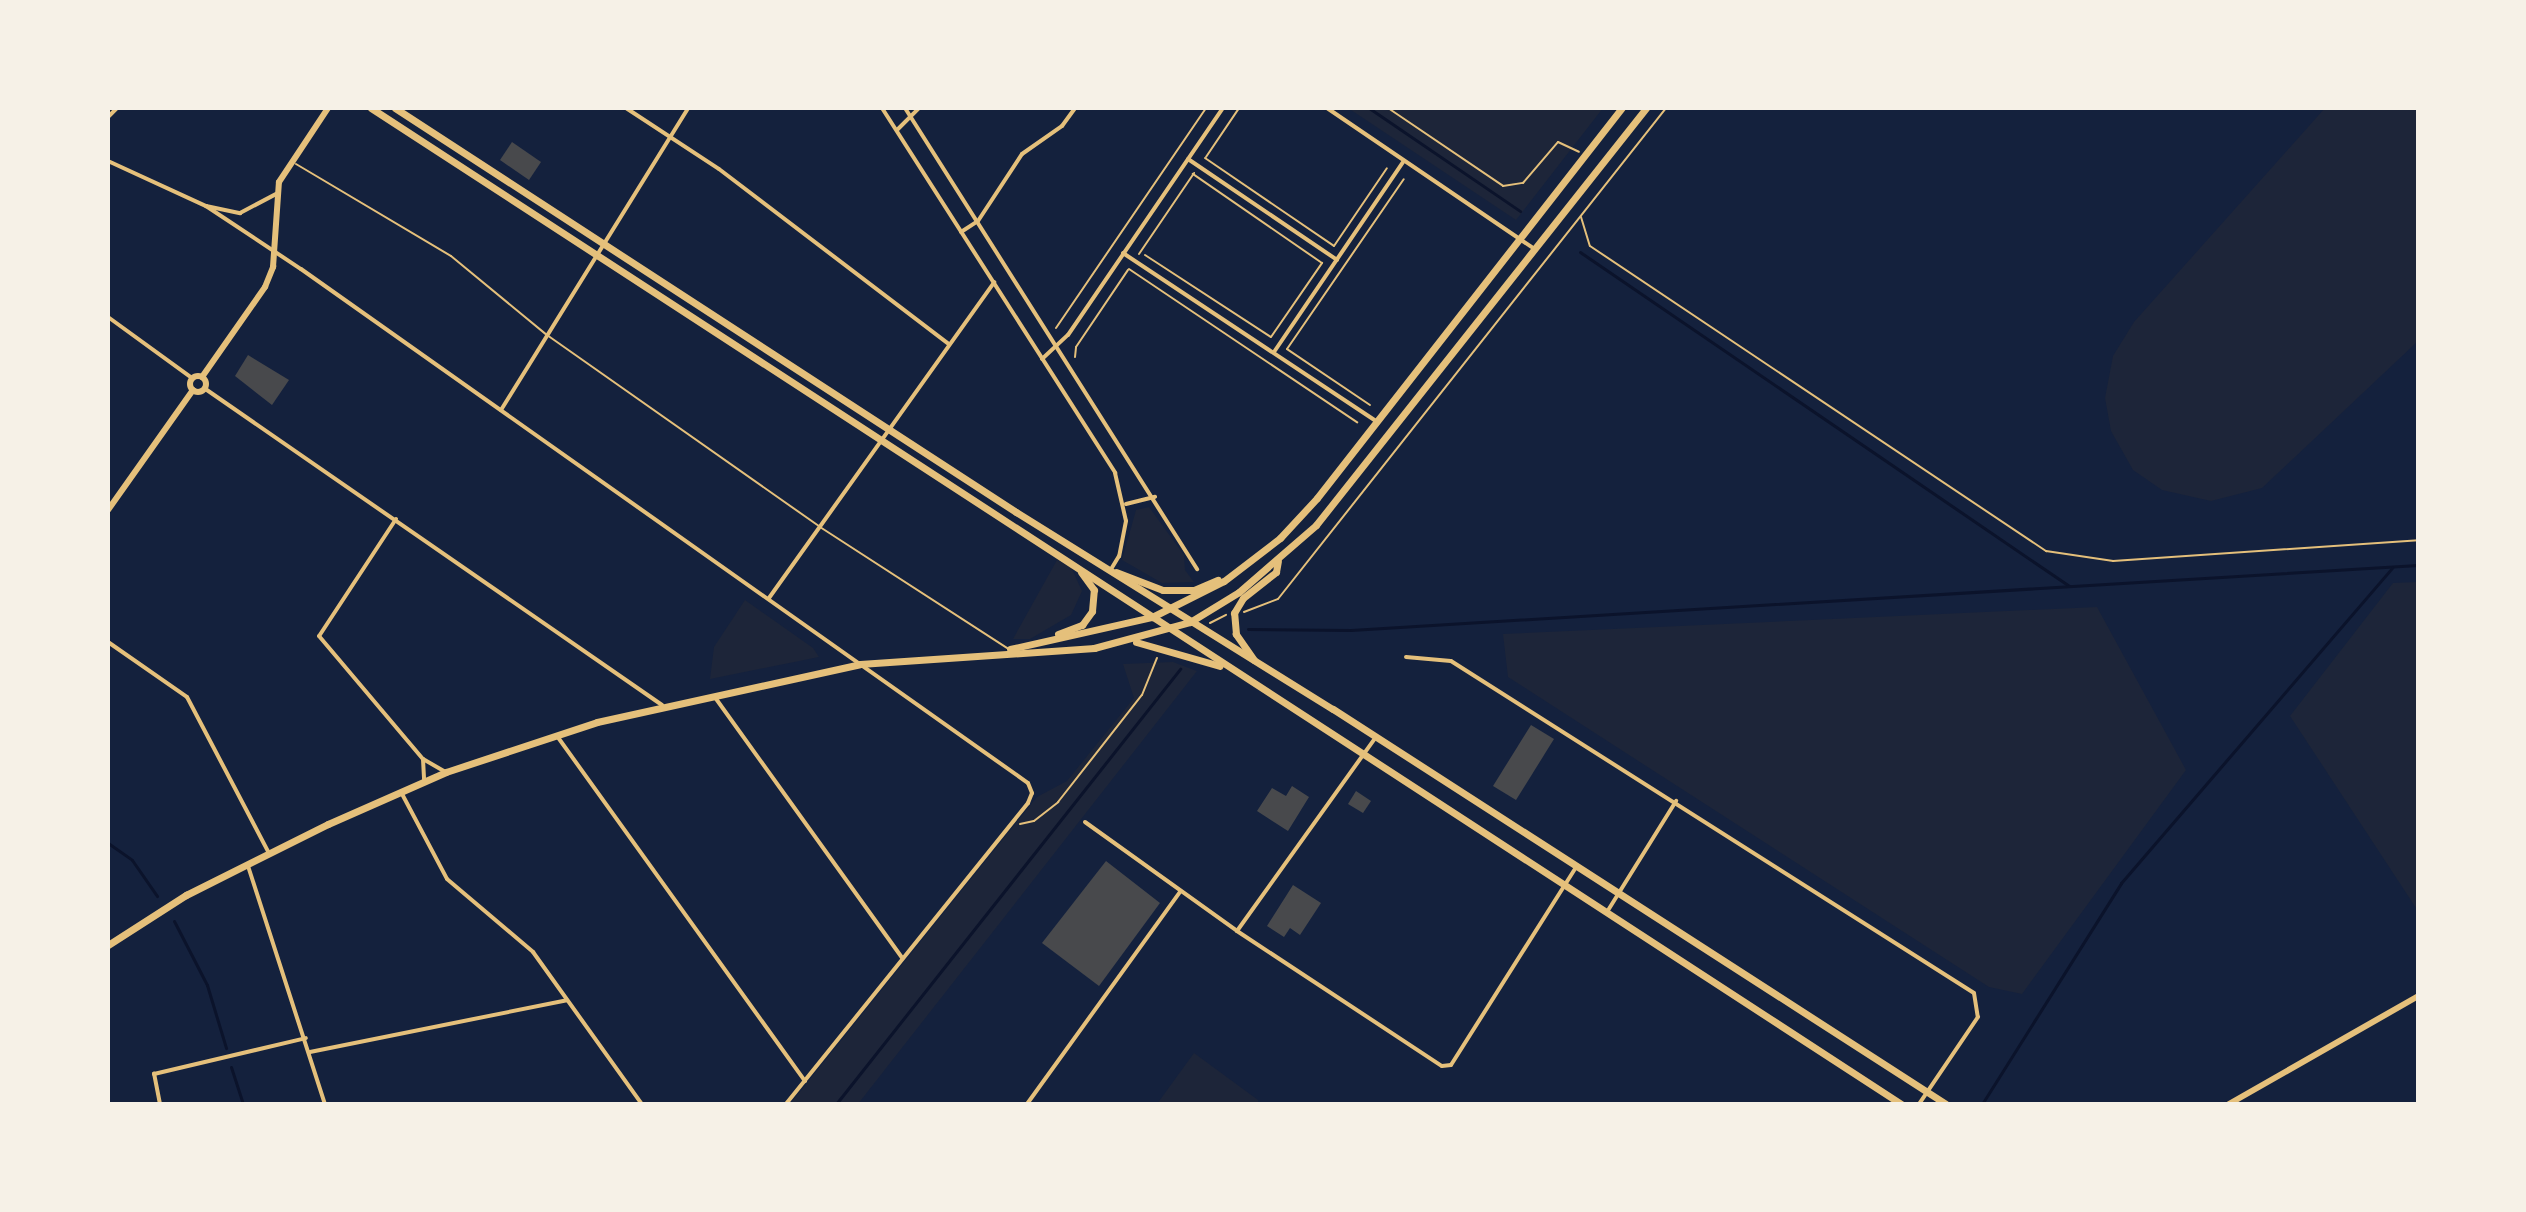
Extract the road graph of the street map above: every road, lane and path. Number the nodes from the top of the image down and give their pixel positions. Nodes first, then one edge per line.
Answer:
1 (117, 108) edge
2 (328, 108) edge
3 (371, 108) edge
4 (395, 108) edge
5 (626, 108) edge
6 (688, 108) edge
7 (882, 108) edge
8 (905, 108) edge
9 (919, 108) edge
10 (1075, 108) edge
11 (1206, 108) edge
12 (1223, 108) edge
13 (1239, 108) edge
14 (1327, 108) edge
15 (1388, 108) edge
16 (1622, 108) edge
17 (1646, 108) edge
18 (1666, 108) edge
19 (108, 117) edge
20 (912, 119) junction
21 (897, 130) junction
22 (670, 137) junction
23 (1584, 155) junction
24 (1188, 159) junction
25 (108, 161) edge
26 (1404, 161) junction
27 (291, 162) junction
28 (1387, 168) dead end
29 (1404, 179) dead end
30 (276, 194) junction
31 (206, 206) junction
32 (1580, 216) junction
33 (978, 221) junction
34 (961, 232) junction
35 (1519, 239) junction
36 (603, 246) junction
37 (1534, 249) junction
38 (274, 253) junction
39 (1123, 253) junction
40 (1145, 255) dead end
41 (596, 256) junction
42 (1138, 256) dead end
43 (1337, 260) junction
44 (994, 282) junction
45 (108, 317) edge
46 (1056, 328) dead end
47 (547, 335) junction
48 (949, 344) junction
49 (1058, 347) junction
50 (1274, 352) junction
51 (1075, 357) dead end
52 (1042, 359) junction
53 (202, 377) junction
54 (192, 378) junction
55 (204, 388) junction
56 (193, 390) junction
57 (1370, 405) dead end
58 (501, 410) junction
59 (1357, 422) dead end
60 (1377, 422) junction
61 (888, 430) junction
62 (881, 439) junction
63 (1155, 497) junction
64 (1125, 504) junction
65 (108, 510) edge
66 (396, 519) junction
67 (820, 527) junction
68 (2418, 540) edge
69 (1279, 559) junction
70 (1074, 565) junction
71 (1197, 569) dead end
72 (1110, 571) junction
73 (1224, 581) junction
74 (769, 598) junction
75 (1169, 609) junction
76 (1229, 613) dead end
77 (1240, 613) dead end
78 (1152, 617) junction
79 (1190, 622) junction
80 (1210, 623) dead end
81 (1172, 631) junction
82 (1054, 637) junction
83 (108, 642) edge
84 (1130, 642) junction
85 (1010, 650) junction
86 (1000, 652) junction
87 (1165, 656) dead end
88 (1406, 657) dead end
89 (1254, 661) junction
90 (860, 664) junction
91 (1226, 668) junction
92 (712, 694) junction
93 (662, 705) junction
94 (556, 734) junction
95 (1376, 737) junction
96 (1362, 757) junction
97 (423, 759) junction
98 (446, 772) junction
99 (424, 782) junction
100 (401, 792) junction
101 (1676, 801) junction
102 (1085, 822) dead end
103 (1010, 824) junction
104 (270, 855) junction
105 (248, 866) junction
106 (1577, 866) junction
107 (1565, 887) junction
108 (1180, 892) junction
109 (1619, 893) junction
110 (1606, 914) junction
111 (1237, 931) junction
112 (108, 945) edge
113 (903, 959) junction
114 (2418, 996) edge
115 (567, 1000) junction
116 (306, 1038) junction
117 (310, 1052) junction
118 (805, 1081) junction
119 (1928, 1092) junction
120 (160, 1104) edge
121 (325, 1104) edge
122 (642, 1104) edge
123 (786, 1104) edge
124 (1027, 1104) edge
125 (1901, 1104) edge
126 (1919, 1104) edge
127 (1946, 1104) edge
128 (2229, 1104) edge

1 - 19 street
2 - 27 main road
3 - 41 main road
4 - 36 main road
5 - 22 street
6 - 22 street
7 - 21 street
8 - 20 street
9 - 20 street
10 - 33 street
11 - 46 path
12 - 24 street
13 - 28 path
14 - 26 street
15 - 23 path
16 - 23 main road
17 - 37 main road
18 - 32 path
20 - 21 street
20 - 33 street
21 - 34 street
22 - 36 street
22 - 48 street
23 - 35 main road
24 - 39 street
24 - 43 street
25 - 31 street
26 - 35 street
26 - 43 street
27 - 30 main road
27 - 47 lane
29 - 57 path
30 - 31 street
30 - 38 main road
31 - 38 street
32 - 68 path
32 - 77 path
33 - 34 street
33 - 49 street
34 - 44 street
35 - 37 street
35 - 60 main road
36 - 41 street
36 - 61 main road
37 - 69 main road
38 - 53 main road
38 - 58 street
39 - 49 street
39 - 50 street
40 - 42 path
41 - 47 street
41 - 62 main road
43 - 50 street
44 - 48 street
44 - 52 street
45 - 54 street
47 - 58 street
47 - 67 lane
48 - 61 street
49 - 52 street
49 - 63 street
50 - 60 street
51 - 59 path
52 - 64 street
53 - 54 main road
53 - 55 main road
54 - 56 main road
55 - 56 main road
55 - 66 street
56 - 65 main road
58 - 74 street
60 - 73 main road
61 - 62 street
61 - 72 main road
62 - 67 street
62 - 70 main road
63 - 64 street
63 - 71 street
64 - 72 street
66 - 93 street
66 - 97 street
67 - 74 street
67 - 85 lane
69 - 79 main road
69 - 89 main road
70 - 78 main road
70 - 82 main road
72 - 73 main road
72 - 75 main road
73 - 75 main road
74 - 90 street
75 - 78 main road
75 - 79 main road
76 - 80 path
78 - 81 main road
78 - 82 main road
79 - 81 main road
79 - 89 main road
81 - 84 main road
81 - 91 main road
82 - 85 main road
83 - 104 street
84 - 86 main road
84 - 91 main road
85 - 86 main road
86 - 90 main road
87 - 103 path
88 - 101 street
89 - 95 main road
90 - 92 main road
90 - 103 street
91 - 96 main road
92 - 93 main road
92 - 113 street
93 - 94 main road
94 - 98 main road
94 - 118 street
95 - 96 street
95 - 106 main road
96 - 107 main road
96 - 111 street
97 - 98 street
97 - 99 street
98 - 99 main road
99 - 100 main road
100 - 104 main road
100 - 115 street
101 - 109 street
101 - 119 street
102 - 108 street
103 - 113 street
104 - 105 main road
105 - 112 main road
105 - 116 street
106 - 107 street
106 - 109 main road
107 - 110 main road
107 - 111 street
108 - 111 street
108 - 124 street
109 - 110 street
109 - 119 main road
110 - 125 main road
113 - 118 street
114 - 128 main road
115 - 117 street
115 - 122 street
116 - 117 street
116 - 120 street
117 - 121 street
118 - 123 street
119 - 126 street
119 - 127 main road

